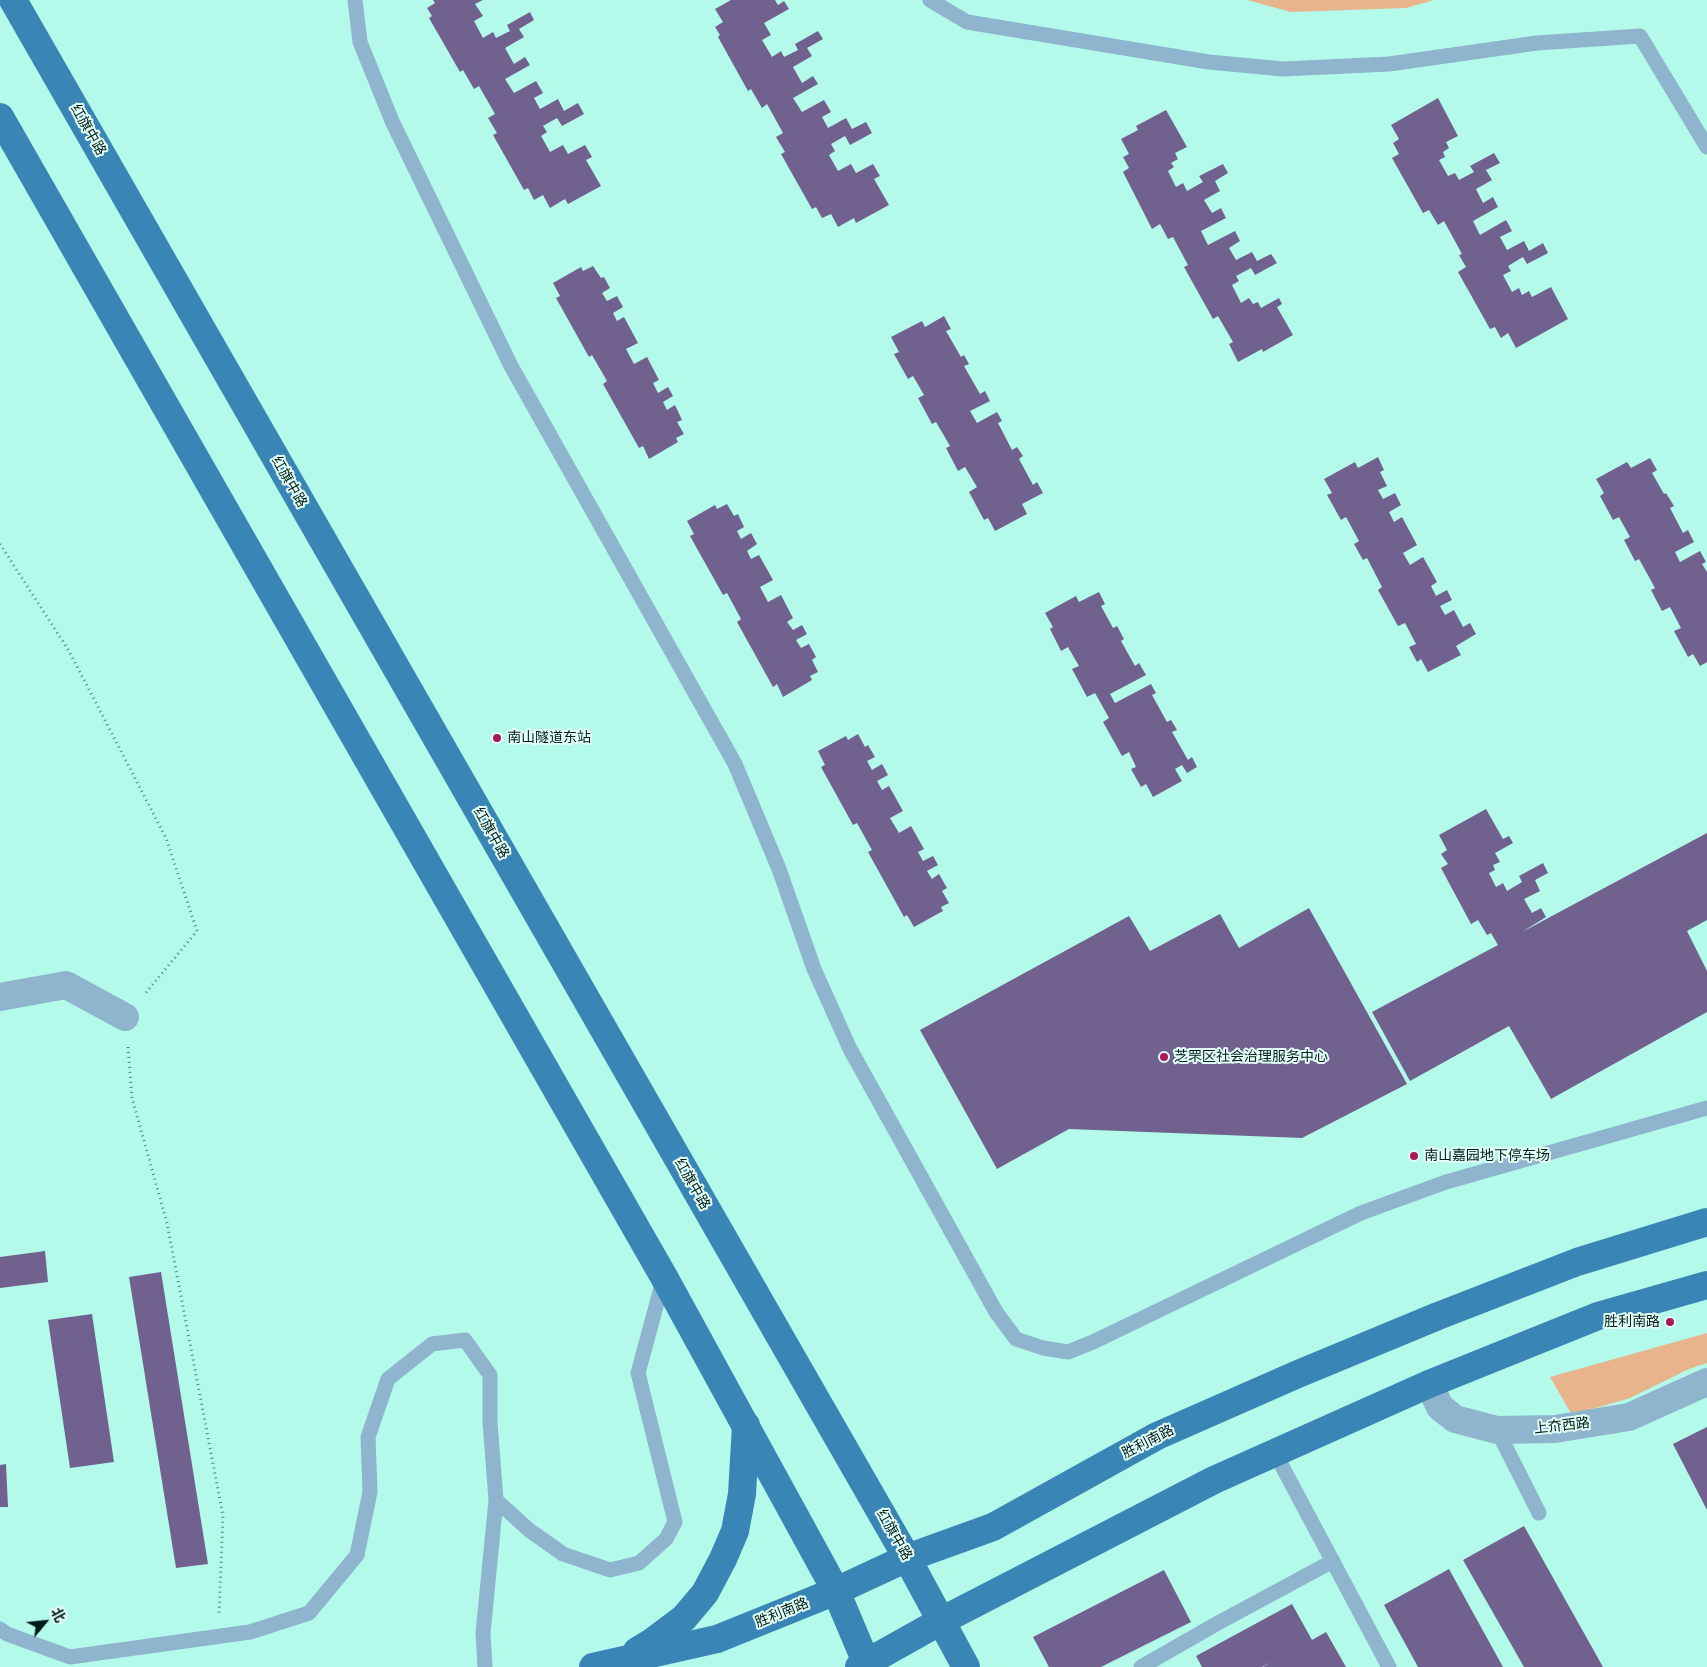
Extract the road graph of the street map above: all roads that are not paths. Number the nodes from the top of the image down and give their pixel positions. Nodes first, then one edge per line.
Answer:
1 (13, 0) edge
2 (355, 0) edge
3 (930, 0) edge
4 (0, 117) edge
5 (1707, 147) edge
6 (0, 997) edge
7 (125, 1017) road end
8 (1707, 1108) edge
9 (1707, 1222) edge
10 (664, 1277) junction
11 (1707, 1285) edge
12 (1707, 1382) edge
13 (1429, 1384) junction
14 (746, 1425) junction
15 (1497, 1430) junction
16 (1275, 1453) junction
17 (496, 1500) junction
18 (1539, 1513) dead end
19 (907, 1558) junction
20 (1334, 1561) junction
21 (836, 1591) junction
22 (941, 1621) junction
23 (0, 1629) edge
24 (621, 1660) junction
25 (864, 1666) edge
26 (485, 1667) edge
27 (593, 1667) edge
28 (966, 1667) edge
29 (1141, 1667) edge
30 (1389, 1667) edge

1 - 19 main road, 红旗中路
2 - 8 lane
3 - 5 lane
4 - 10 main road
6 - 7 street
9 - 19 main road, 胜利南路
10 - 14 main road
10 - 17 lane
11 - 13 main road
12 - 15 street, 上夼西路
13 - 15 street, 上夼西路
13 - 16 main road
14 - 21 main road
14 - 24 main road
15 - 18 lane
16 - 20 lane
16 - 22 main road
17 - 23 lane
17 - 26 lane
19 - 21 main road, 胜利南路
19 - 22 main road, 红旗中路
20 - 29 lane
20 - 30 lane
21 - 24 main road, 胜利南路
21 - 25 main road
22 - 25 main road
22 - 28 main road, 红旗中路
24 - 27 main road, 胜利南路

